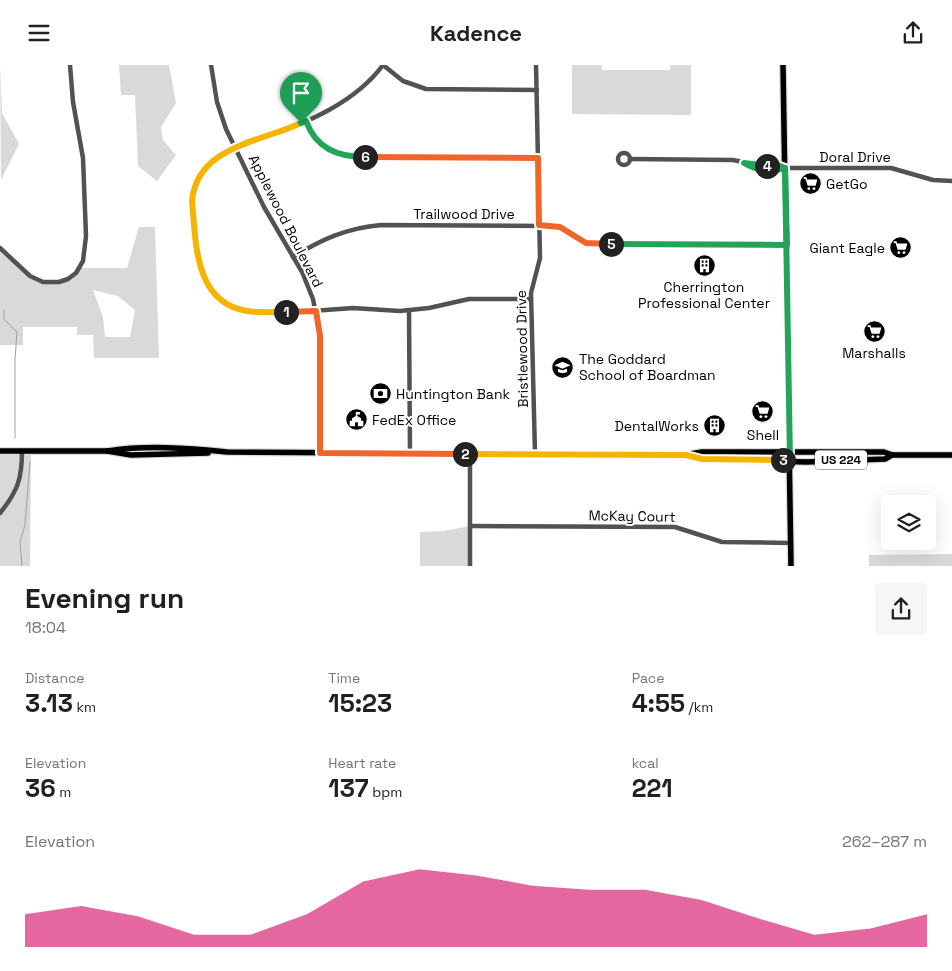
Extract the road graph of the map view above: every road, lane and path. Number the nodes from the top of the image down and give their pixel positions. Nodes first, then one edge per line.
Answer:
1 (70, 65) edge
2 (211, 65) edge
3 (383, 65) edge
4 (536, 65) edge
5 (783, 65) edge
6 (536, 90) junction
7 (306, 121) junction
8 (236, 148) junction
9 (538, 158) junction
10 (630, 159) dead end
11 (785, 168) junction
12 (952, 181) edge
13 (539, 225) junction
14 (787, 245) junction
15 (0, 249) edge
16 (293, 257) junction
17 (531, 299) junction
18 (316, 311) junction
19 (409, 311) junction
20 (0, 451) edge
21 (22, 451) junction
22 (789, 452) junction
23 (320, 453) junction
24 (410, 453) junction
25 (470, 454) junction
26 (535, 454) junction
27 (686, 455) junction
28 (892, 455) junction
29 (952, 455) edge
30 (790, 460) junction
31 (0, 513) edge
32 (470, 526) junction
33 (791, 543) junction
34 (470, 566) edge
35 (791, 566) edge

1 - 15 street
2 - 8 street, Applewood Boulevard
3 - 6 street
3 - 7 street
4 - 6 street, Bristlewood Drive
5 - 11 main road
6 - 9 street, Bristlewood Drive
7 - 8 street
7 - 9 street
8 - 16 street, Applewood Boulevard
8 - 18 street
9 - 13 street, Bristlewood Drive
10 - 11 street, Doral Drive
11 - 12 street, Doral Drive
11 - 14 main road
13 - 14 street, Trailwood Drive
13 - 16 street, Trailwood Drive
13 - 17 street, Bristlewood Drive
14 - 22 main road
16 - 18 street, Applewood Boulevard
17 - 19 street
17 - 26 street, Bristlewood Drive
18 - 19 street
18 - 23 street, Applewood Boulevard
19 - 24 street
20 - 21 main road, US 224
21 - 23 main road, US 224
21 - 31 street
22 - 27 main road, US 224
22 - 28 main road, US 224
22 - 30 main road
23 - 24 main road, US 224
24 - 25 main road, US 224
25 - 26 main road, US 224
25 - 32 street
26 - 27 main road, US 224
27 - 30 main road, US 224
28 - 29 main road, US 224
28 - 30 main road, US 224
30 - 33 main road
32 - 33 street, McKay Court
32 - 34 street
33 - 35 main road

